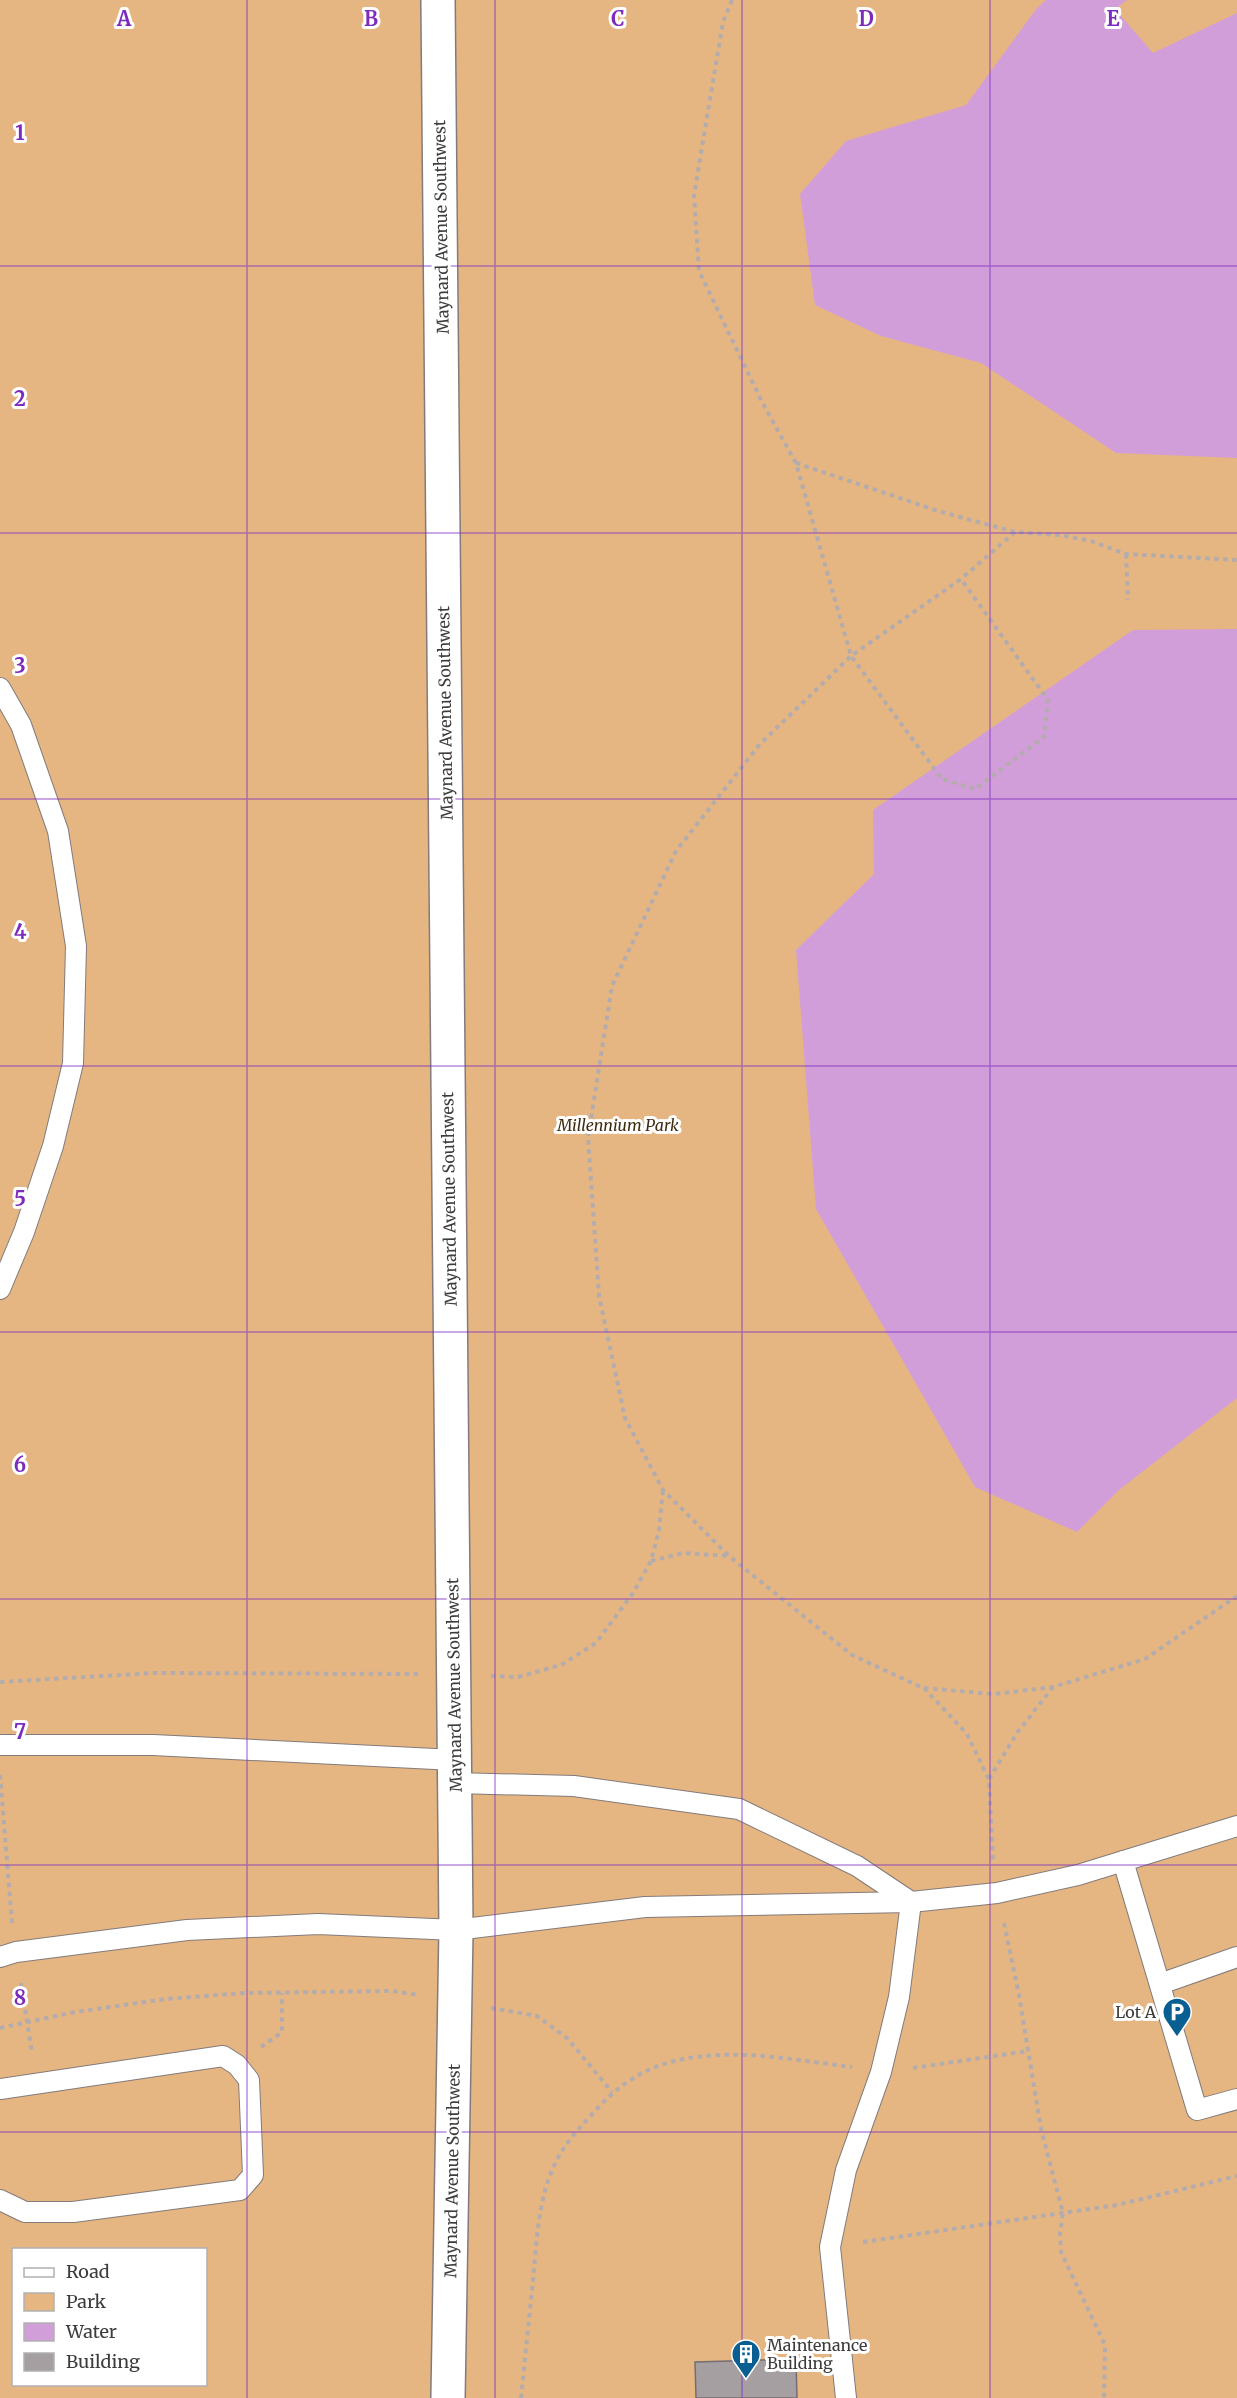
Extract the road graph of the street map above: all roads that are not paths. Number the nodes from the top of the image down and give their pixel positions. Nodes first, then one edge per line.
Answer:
1 (438, 0) edge
2 (0, 687) edge
3 (0, 1289) edge
4 (0, 1745) edge
5 (455, 1772) junction
6 (1237, 1826) edge
7 (1123, 1861) junction
8 (910, 1902) junction
9 (456, 1930) junction
10 (0, 1957) edge
11 (1237, 1957) edge
12 (1160, 1984) junction
13 (0, 2089) edge
14 (1237, 2099) edge
15 (0, 2200) edge
16 (448, 2398) edge
17 (846, 2398) edge

1 - 5 street, Maynard Avenue Southwest
2 - 3 lane
4 - 5 lane
5 - 8 lane
5 - 9 street, Maynard Avenue Southwest
6 - 7 lane
7 - 8 lane
7 - 12 lane
8 - 9 lane
8 - 17 lane
9 - 10 lane
9 - 16 street, Maynard Avenue Southwest
11 - 12 lane
12 - 14 lane
13 - 15 lane

